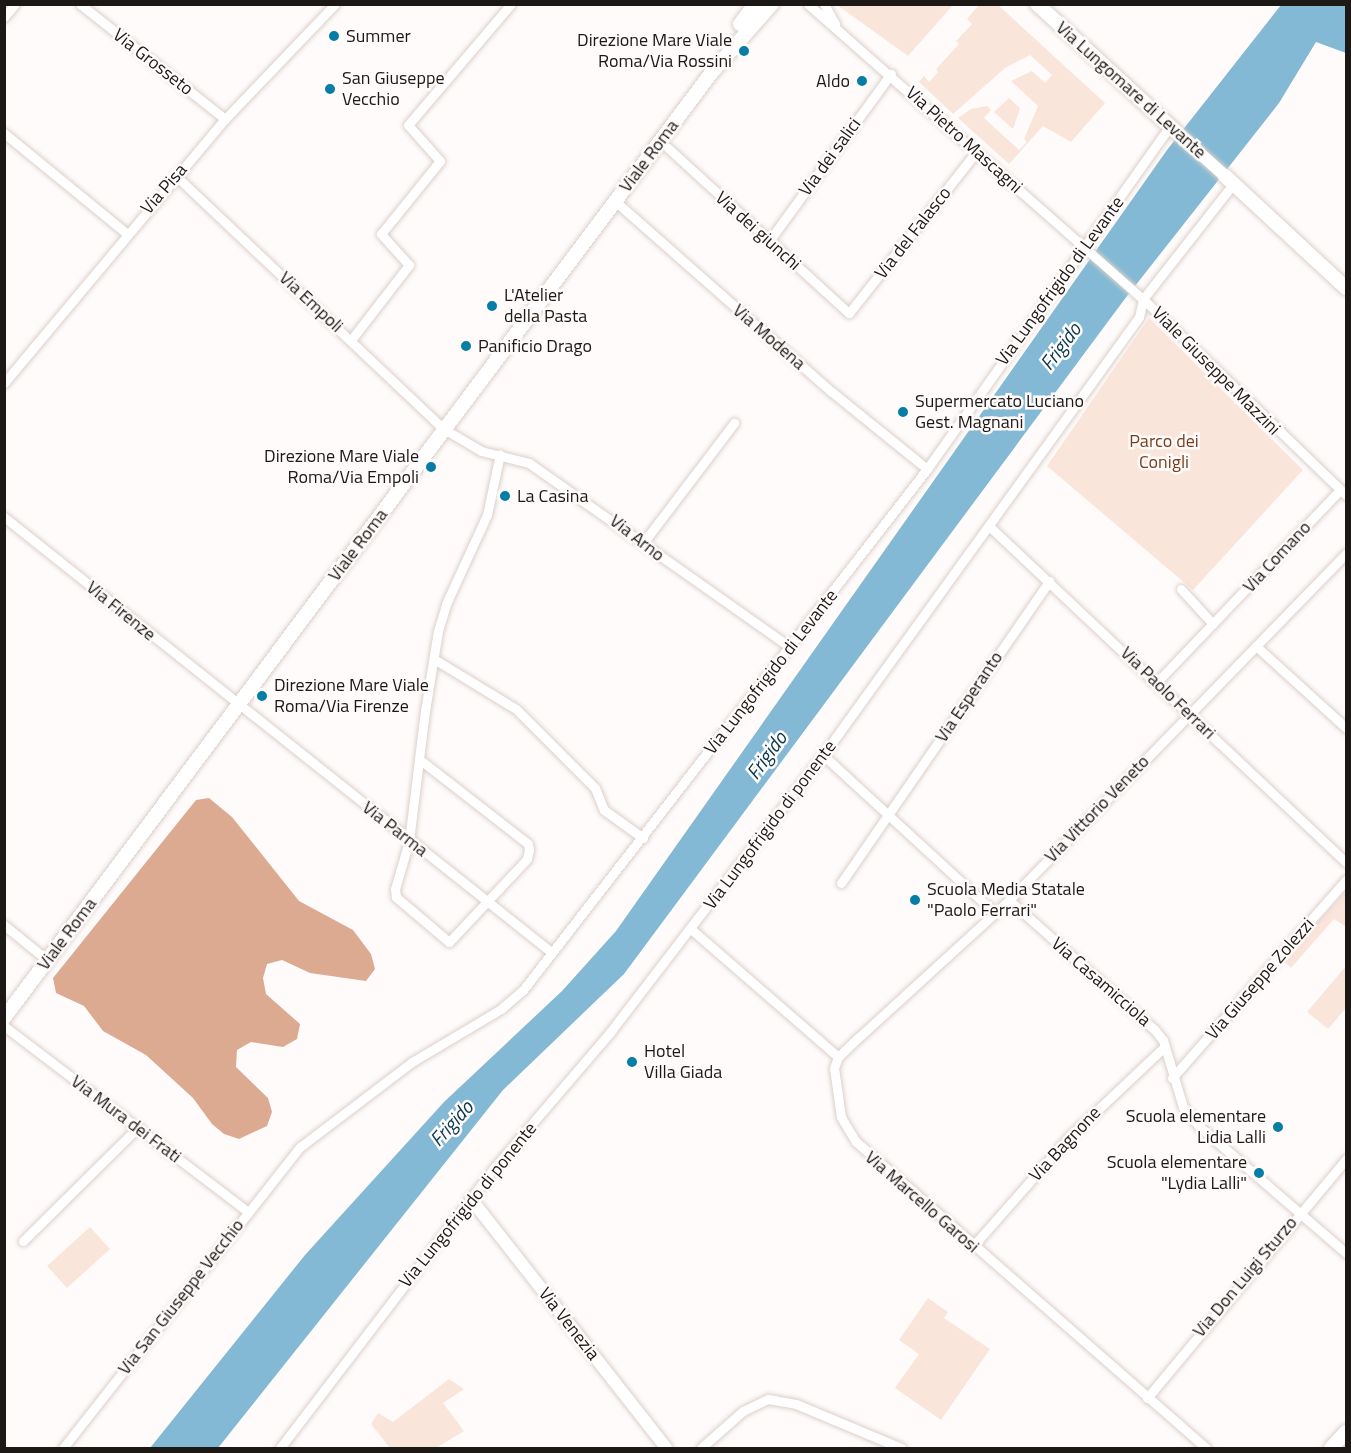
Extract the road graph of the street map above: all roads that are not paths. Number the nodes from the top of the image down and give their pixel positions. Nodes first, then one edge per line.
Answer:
1 (15, 4) edge
2 (80, 4) edge
3 (335, 4) edge
4 (511, 4) edge
5 (755, 4) edge
6 (772, 4) edge
7 (808, 4) edge
8 (824, 4) edge
9 (1037, 4) edge
10 (4, 17) edge
11 (842, 33) junction
12 (712, 72) junction
13 (891, 74) junction
14 (225, 118) junction
15 (1173, 129) junction
16 (4, 133) edge
17 (668, 148) dead end
18 (976, 152) junction
19 (176, 176) junction
20 (1229, 179) junction
21 (615, 201) junction
22 (126, 233) junction
23 (769, 241) junction
24 (1088, 252) junction
25 (1347, 288) edge
26 (1140, 296) junction
27 (849, 313) joint
28 (351, 340) junction
29 (4, 383) edge
30 (734, 423) dead end
31 (444, 429) junction
32 (500, 454) junction
33 (927, 469) junction
34 (1343, 492) edge
35 (4, 517) edge
36 (989, 526) junction
37 (643, 543) junction
38 (1347, 553) edge
39 (1049, 581) junction
40 (1181, 589) dead end
41 (1213, 624) junction
42 (1256, 646) junction
43 (790, 647) junction
44 (434, 659) junction
45 (1158, 681) junction
46 (238, 705) junction
47 (1190, 714) junction
48 (1347, 728) edge
49 (823, 755) junction
50 (419, 759) junction
51 (889, 814) junction
52 (643, 838) junction
53 (409, 840) junction
54 (1347, 862) edge
55 (1347, 880) edge
56 (841, 883) dead end
57 (1009, 900) junction
58 (488, 901) junction
59 (994, 912) junction
60 (4, 925) edge
61 (691, 928) junction
62 (551, 952) junction
63 (47, 960) junction
64 (4, 1018) edge
65 (4, 1026) edge
66 (1163, 1048) junction
67 (838, 1057) junction
68 (1172, 1078) junction
69 (138, 1127) junction
70 (300, 1147) joint
71 (1347, 1159) edge
72 (471, 1199) junction
73 (1300, 1211) junction
74 (248, 1212) junction
75 (22, 1241) dead end
76 (973, 1246) junction
77 (1347, 1253) edge
78 (1147, 1398) junction
79 (1347, 1432) edge
80 (63, 1449) edge
81 (280, 1449) edge
82 (666, 1449) edge
83 (701, 1449) edge
84 (901, 1449) edge
85 (1206, 1449) edge
86 (1331, 1449) edge

1 - 10 street
2 - 14 street, Via Grosseto
3 - 14 street, Via Pisa
4 - 28 street
5 - 12 main road, Viale Roma
6 - 12 main road, Viale Roma
7 - 11 street, Via Pietro Mascagni
8 - 11 street, Via Pietro Mascagni
9 - 15 main road, Via Lungomare di Levante
11 - 13 street, Via Pietro Mascagni
12 - 21 main road, Viale Roma
13 - 18 street, Via Pietro Mascagni
13 - 23 street, Via dei salici
14 - 19 street, Via Pisa
15 - 20 street, Via Lungomare di Levante
15 - 24 street, Via Lungofrigido di Levante
16 - 22 street
17 - 23 street, Via dei giunchi
18 - 24 street, Via Pietro Mascagni
18 - 27 street, Via del Falasco
19 - 22 street, Via Pisa
19 - 28 street, Via Empoli
20 - 25 main road
20 - 26 street, Via Lungofrigido di ponente
21 - 31 main road, Viale Roma
21 - 33 street, Via Modena
22 - 29 street, Via Pisa
23 - 27 street, Via dei giunchi
24 - 26 street, Viale Giuseppe Mazzini
24 - 33 street, Via Lungofrigido di Levante
26 - 34 street, Viale Giuseppe Mazzini
26 - 36 street, Via Lungofrigido di ponente
28 - 31 street, Via Empoli
30 - 37 street
31 - 32 street, Via Arno
31 - 46 main road, Viale Roma
32 - 37 street, Via Arno
32 - 44 street
33 - 43 street, Via Lungofrigido di Levante
34 - 41 street, Via Comano
35 - 46 street, Via Firenze
36 - 39 street, Via Paolo Ferrari
36 - 49 street, Via Lungofrigido di ponente
37 - 43 street, Via Arno
38 - 42 street, Via Vittorio Veneto
39 - 45 street, Via Paolo Ferrari
39 - 51 street, Via Esperanto
40 - 41 street
41 - 45 street, Via Comano
42 - 47 street, Via Vittorio Veneto
42 - 48 street
43 - 52 street, Via Lungofrigido di Levante
44 - 50 street
44 - 52 street
45 - 47 street, Via Paolo Ferrari
46 - 53 street, Via Parma
46 - 63 main road, Viale Roma
47 - 54 street, Via Paolo Ferrari
47 - 57 street, Via Vittorio Veneto
49 - 51 street
49 - 61 street, Via Lungofrigido di ponente
50 - 53 street
50 - 58 street
51 - 56 street, Via Esperanto
51 - 59 street
52 - 62 street, Via Lungofrigido di Levante
53 - 58 street, Via Parma
53 - 58 street
55 - 68 street, Via Giuseppe Zolezzi
57 - 59 street, Via Vittorio Veneto
57 - 66 street, Via Casamicciola
58 - 62 street, Via Parma
59 - 67 street, Via Vittorio Veneto
60 - 63 street
61 - 67 street
61 - 72 street, Via Lungofrigido di ponente
62 - 70 street, Via Lungofrigido di Levante
63 - 64 main road, Viale Roma
65 - 69 street, Via Mura dei Frati
66 - 68 street, Via Casamicciola
66 - 76 street, Via Bagnone
67 - 76 street, Via Marcello Garosi
68 - 73 street, Via Casamicciola
69 - 74 street, Via Mura dei Frati
69 - 75 street
70 - 74 street, Via San Giuseppe Vecchio
71 - 73 street, Via Don Luigi Sturzo
72 - 81 street, Via Lungofrigido di ponente
72 - 82 street, Via Venezia
73 - 77 street, Via Casamicciola
73 - 78 street, Via Don Luigi Sturzo
74 - 80 street, Via San Giuseppe Vecchio
76 - 78 street, Via Marcello Garosi
78 - 85 street, Via Marcello Garosi
79 - 86 main road
83 - 84 street

